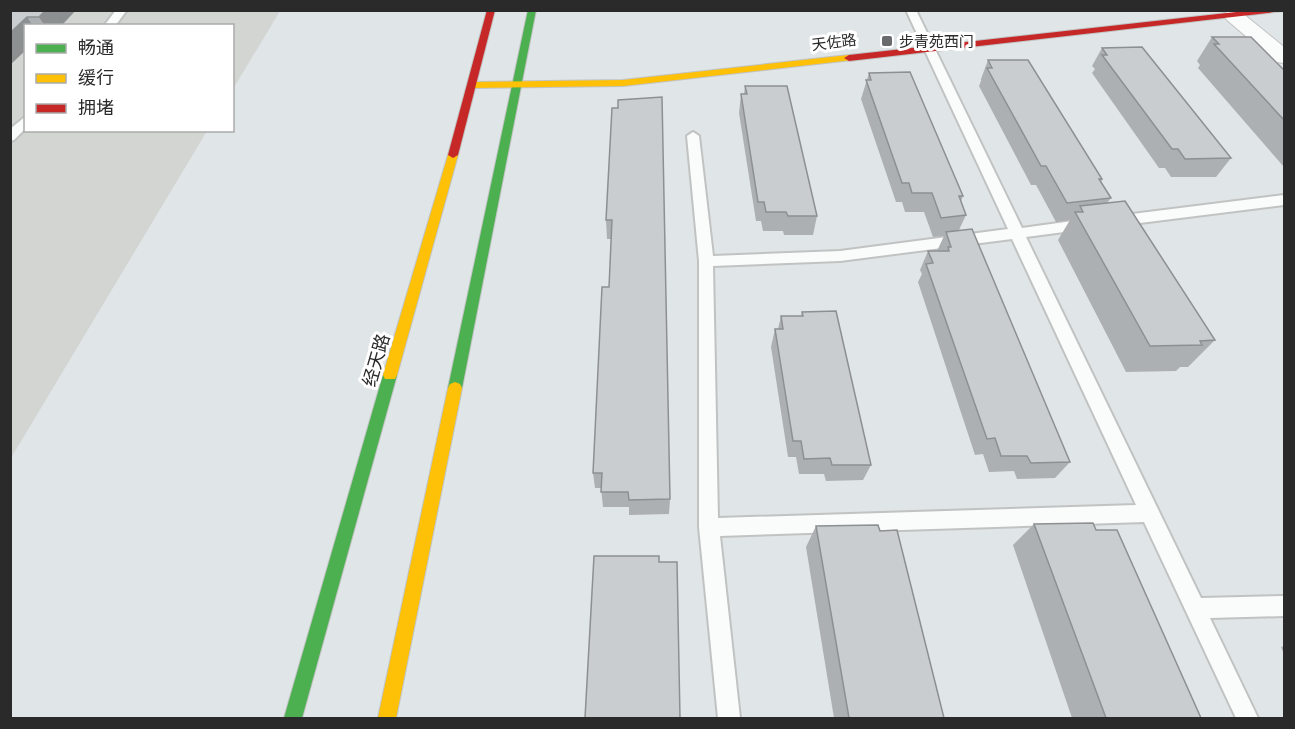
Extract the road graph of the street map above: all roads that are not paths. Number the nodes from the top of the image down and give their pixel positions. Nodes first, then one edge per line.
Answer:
1 (122, 10) edge
2 (491, 10) edge
3 (532, 10) edge
4 (911, 10) edge
5 (1281, 10) edge
6 (1234, 16) junction
7 (111, 24) edge
8 (928, 48) junction
9 (1284, 57) edge
10 (473, 85) junction
11 (518, 85) junction
12 (24, 122) edge
13 (693, 136) dead end
14 (10, 137) edge
15 (1284, 200) edge
16 (1016, 233) junction
17 (706, 261) junction
18 (1150, 513) junction
19 (709, 527) junction
20 (1284, 606) edge
21 (1196, 608) junction
22 (293, 718) edge
23 (387, 718) edge
24 (729, 718) edge
25 (1247, 718) edge

1 - 7 lane
2 - 10 main road, 经天路
3 - 11 main road
4 - 8 lane
5 - 6 main road, 天佐路
6 - 8 main road, 天佐路
6 - 9 street
8 - 11 main road, 天佐路
8 - 16 lane
10 - 11 main road, 天佐路
10 - 22 main road, 经天路
11 - 23 main road
12 - 14 lane
13 - 17 lane
15 - 16 lane
16 - 17 lane
16 - 18 lane
17 - 19 lane
18 - 19 lane
18 - 21 lane
19 - 24 lane
20 - 21 lane
21 - 25 lane

